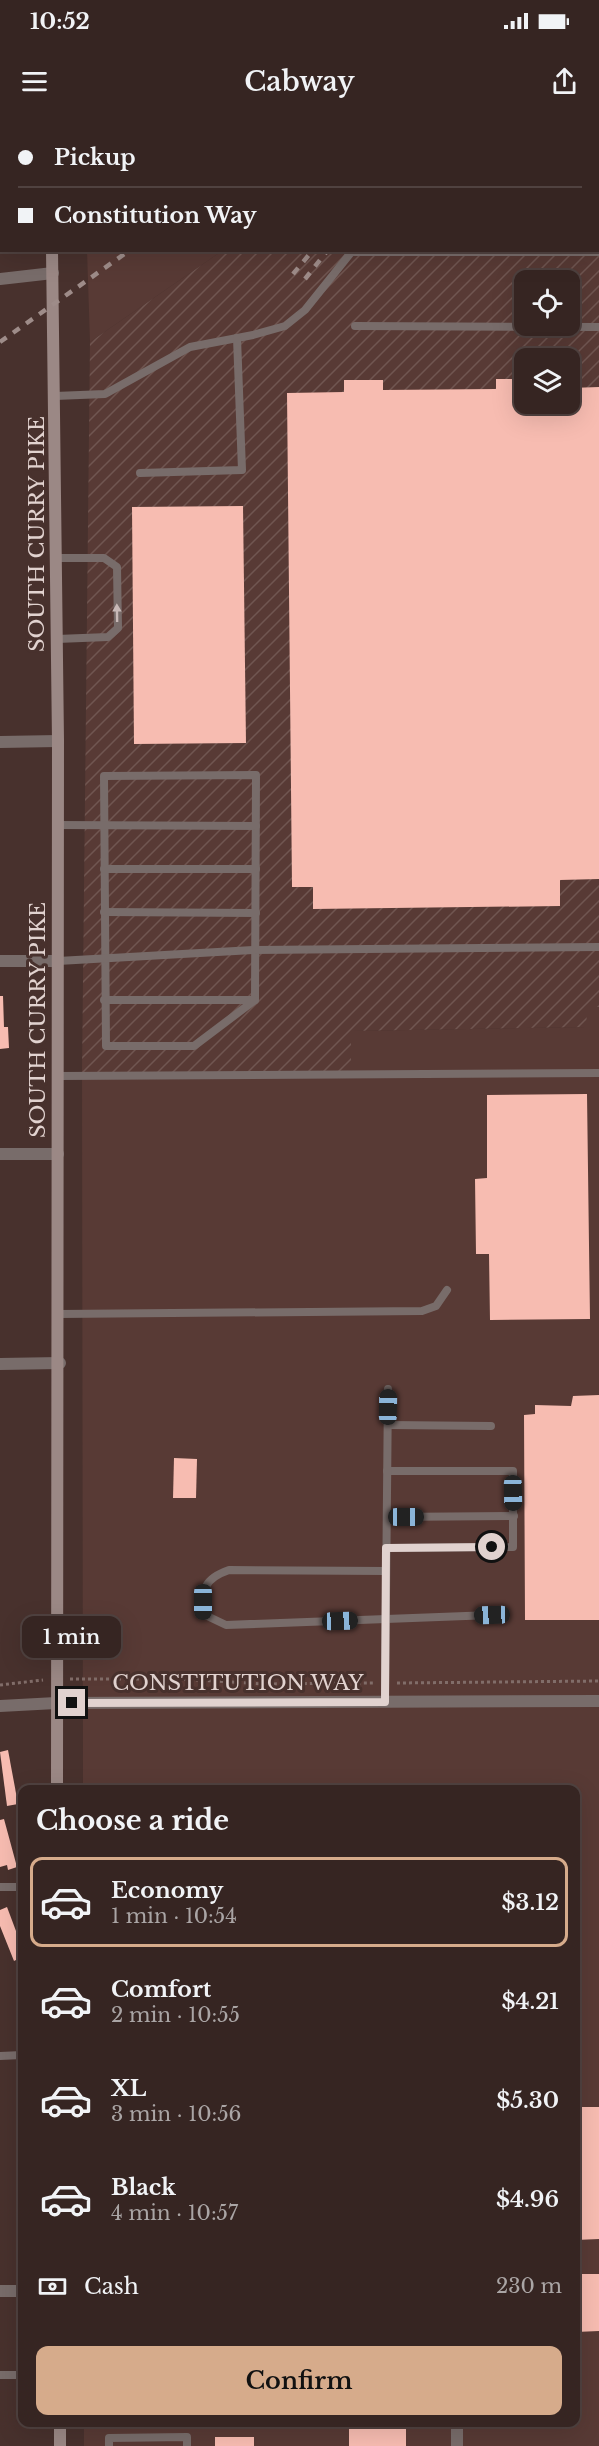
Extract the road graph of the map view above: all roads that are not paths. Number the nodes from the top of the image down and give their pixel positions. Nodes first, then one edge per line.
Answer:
1 (52, 252) edge
2 (351, 252) edge
3 (52, 273) junction
4 (0, 279) edge
5 (355, 326) dead end
6 (599, 327) edge
7 (237, 338) junction
8 (55, 396) junction
9 (140, 473) dead end
10 (56, 558) junction
11 (57, 639) junction
12 (58, 741) junction
13 (0, 742) edge
14 (58, 825) junction
15 (104, 825) junction
16 (256, 826) junction
17 (104, 869) junction
18 (256, 869) junction
19 (104, 912) junction
20 (256, 913) junction
21 (599, 947) edge
22 (256, 950) junction
23 (104, 958) junction
24 (0, 961) edge
25 (58, 961) junction
26 (104, 1000) junction
27 (255, 1000) junction
28 (599, 1073) edge
29 (58, 1076) junction
30 (0, 1154) edge
31 (58, 1154) junction
32 (447, 1290) dead end
33 (59, 1314) junction
34 (60, 1363) junction
35 (0, 1364) edge
36 (388, 1389) dead end
37 (388, 1425) junction
38 (491, 1426) dead end
39 (387, 1472) junction
40 (514, 1516) junction
41 (387, 1517) junction
42 (386, 1548) junction
43 (386, 1571) junction
44 (492, 1615) dead end
45 (386, 1619) junction
46 (599, 1701) edge
47 (385, 1702) junction
48 (56, 1703) junction
49 (0, 1706) edge
50 (57, 1785) edge
51 (0, 1887) edge
52 (18, 1887) edge
53 (18, 2055) edge
54 (0, 2056) edge
55 (0, 2291) edge
56 (18, 2291) edge
57 (0, 2375) edge
58 (18, 2375) edge
59 (60, 2427) edge
60 (457, 2427) edge
61 (60, 2446) edge
62 (109, 2446) edge
63 (187, 2446) edge
64 (457, 2446) edge

1 - 3 main road, SOUTH CURRY PIKE
2 - 7 lane
3 - 4 street
3 - 8 main road, SOUTH CURRY PIKE
5 - 6 lane
7 - 8 lane
7 - 9 lane
8 - 10 main road, SOUTH CURRY PIKE
10 - 11 main road, SOUTH CURRY PIKE
11 -> 10 lane
11 - 12 main road, SOUTH CURRY PIKE
12 - 13 street
12 - 14 main road, SOUTH CURRY PIKE
14 - 15 lane
14 - 25 main road, SOUTH CURRY PIKE
15 - 16 lane
15 - 16 lane
15 - 17 lane
16 - 18 lane
17 - 18 lane
17 - 19 lane
18 - 20 lane
19 - 20 lane
19 - 23 lane
20 - 22 lane
21 - 22 lane
22 - 23 lane
22 - 27 lane
23 - 25 lane
23 - 26 lane
24 - 25 street
25 - 29 main road, SOUTH CURRY PIKE
26 - 27 lane
26 - 27 lane
28 - 29 lane
29 - 31 main road, SOUTH CURRY PIKE
30 - 31 street
31 - 33 main road, SOUTH CURRY PIKE
32 - 33 lane
33 - 34 main road, SOUTH CURRY PIKE
34 - 35 street
34 - 48 main road, SOUTH CURRY PIKE
36 - 37 lane
37 - 38 lane
37 - 39 lane
39 - 40 lane
39 - 41 lane
40 - 41 lane
40 - 42 lane
41 - 42 lane
42 - 43 lane
43 - 45 lane
43 - 45 lane
44 - 45 lane
45 - 47 lane
46 - 47 street, CONSTITUTION WAY
47 - 48 street, CONSTITUTION WAY
48 - 49 street, CONSTITUTION WAY
48 - 50 main road, SOUTH CURRY PIKE
51 - 52 lane
53 - 54 lane
55 - 56 street
57 - 58 lane
59 - 61 main road
60 - 64 street
62 - 63 lane

